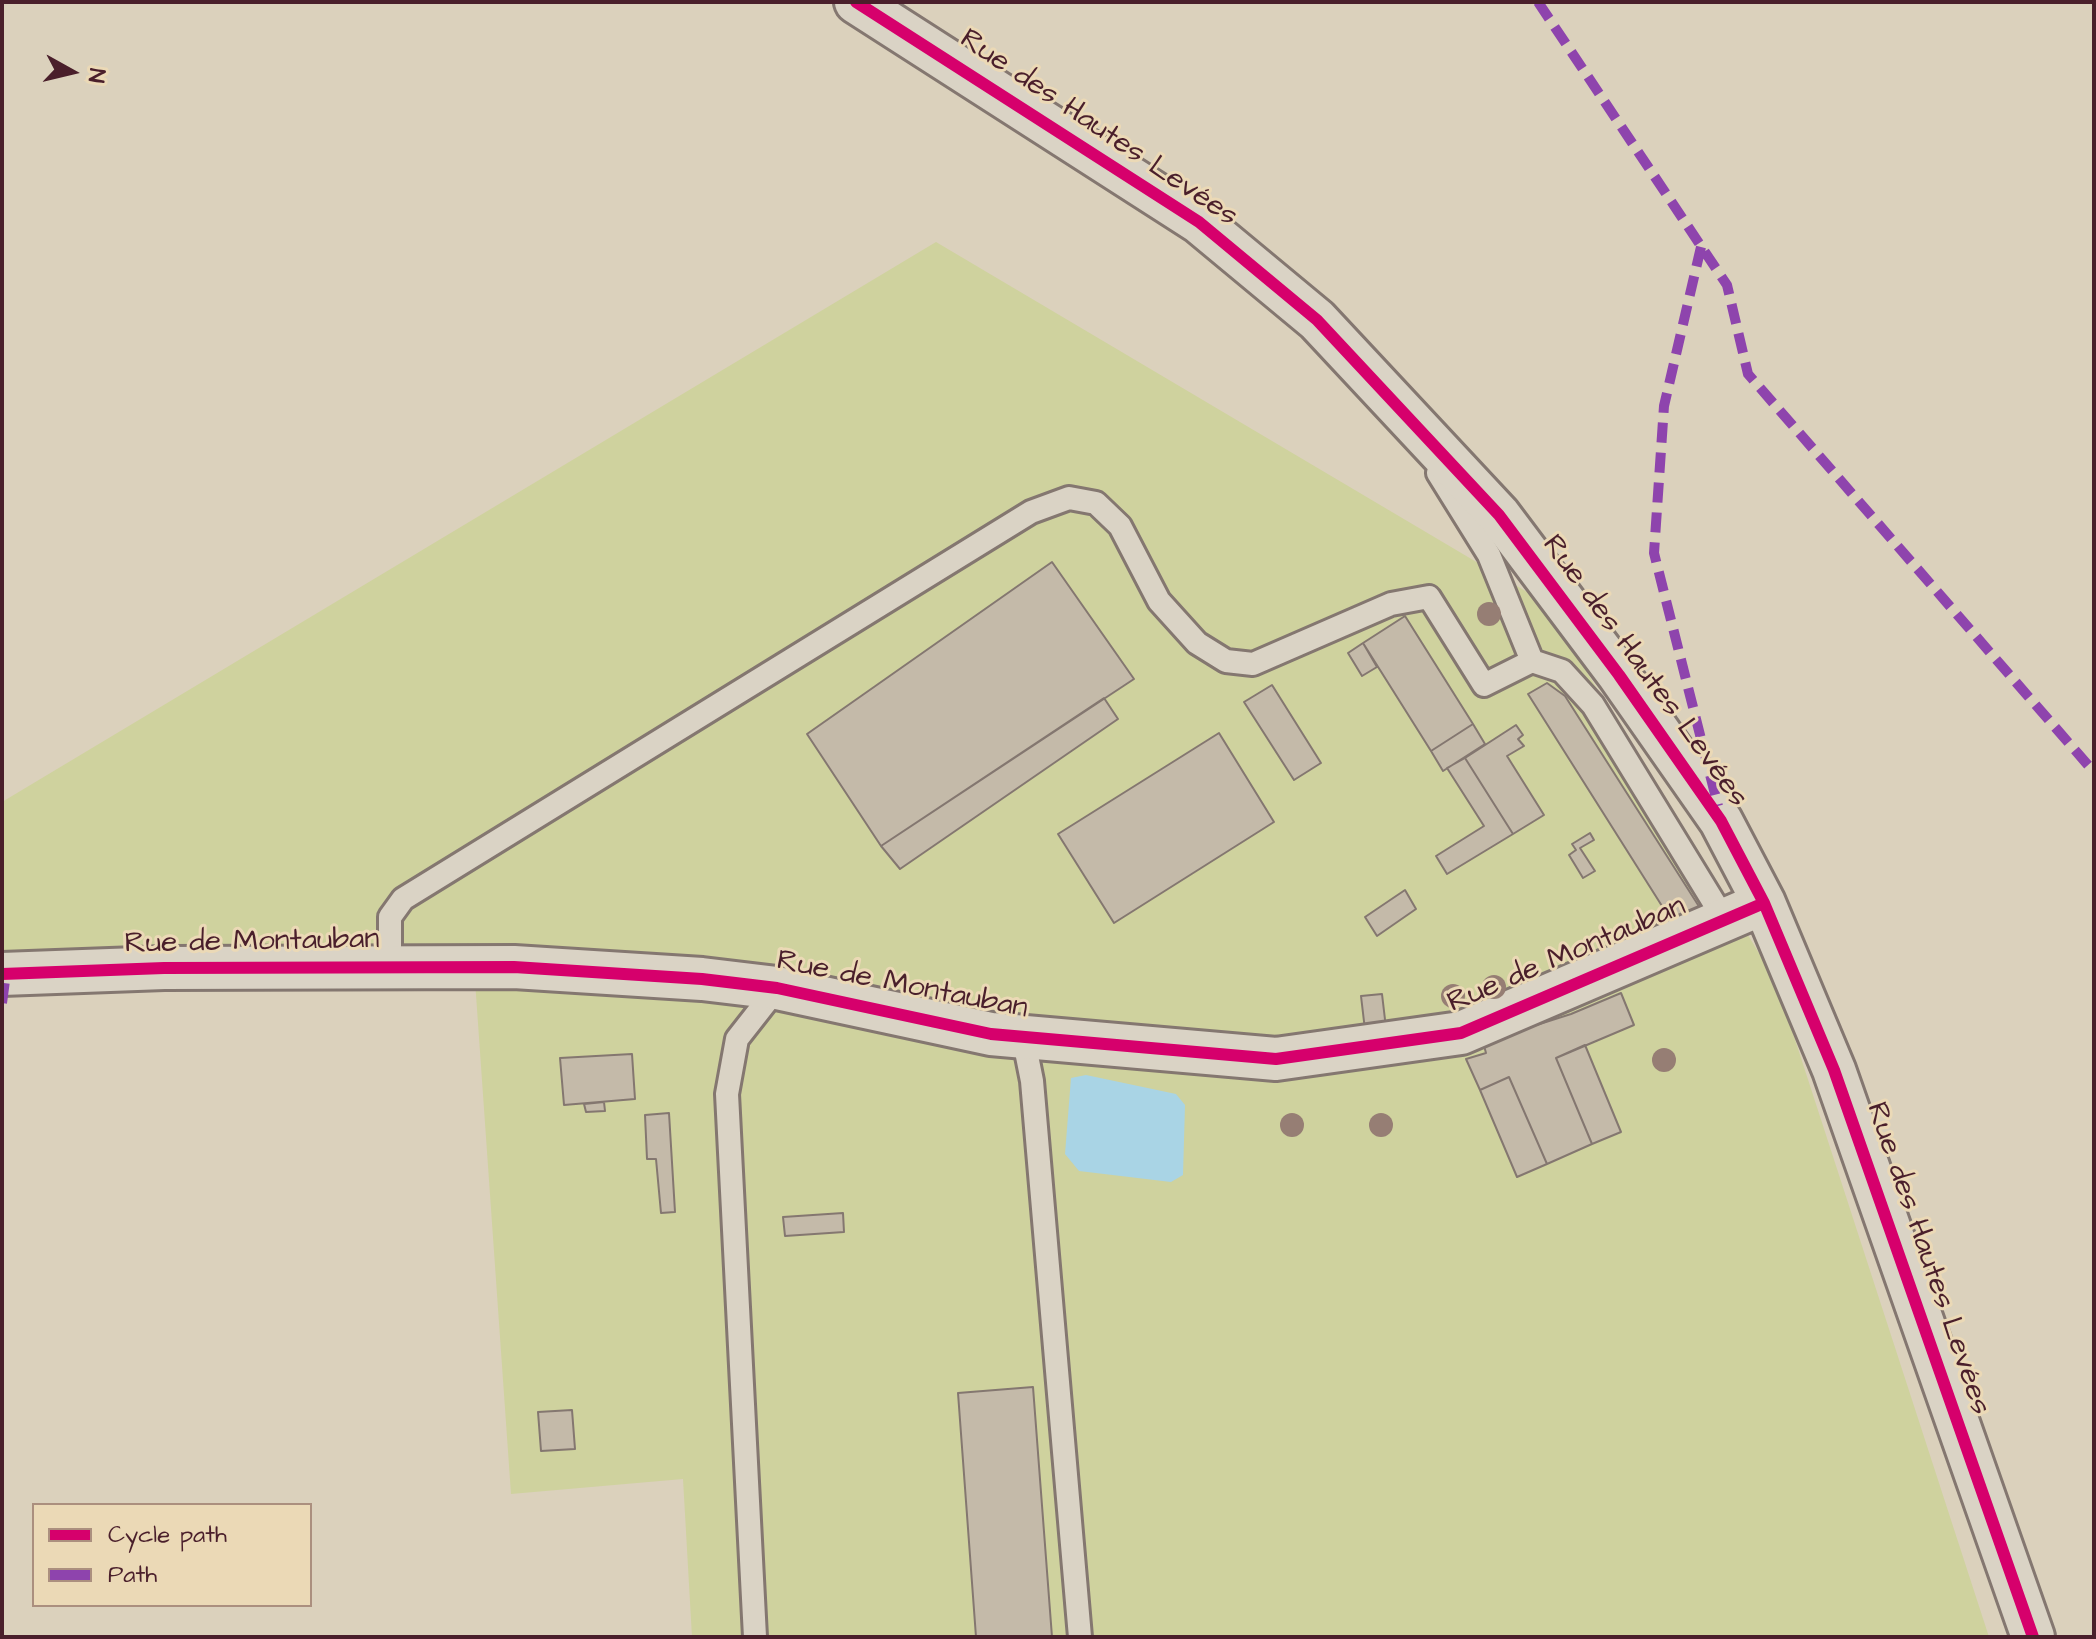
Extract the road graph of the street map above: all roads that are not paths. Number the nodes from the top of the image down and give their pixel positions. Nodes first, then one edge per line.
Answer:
1 (856, 2) edge
2 (1395, 404) junction
3 (1532, 661) junction
4 (1764, 903) junction
5 (1724, 919) junction
6 (390, 967) junction
7 (2, 974) edge
8 (777, 988) junction
9 (1023, 1036) junction
10 (755, 1637) edge
11 (1080, 1637) edge
12 (2033, 1637) edge

1 - 2 street, Rue des Hautes Levées
2 - 3 lane
2 - 4 street, Rue des Hautes Levées
3 - 5 lane
3 - 6 lane
4 - 5 street, Rue de Montauban
4 - 12 street, Rue des Hautes Levées
5 - 9 street, Rue de Montauban
6 - 7 street, Rue de Montauban
6 - 8 street, Rue de Montauban
8 - 9 street, Rue de Montauban
8 - 10 lane
9 - 11 lane

